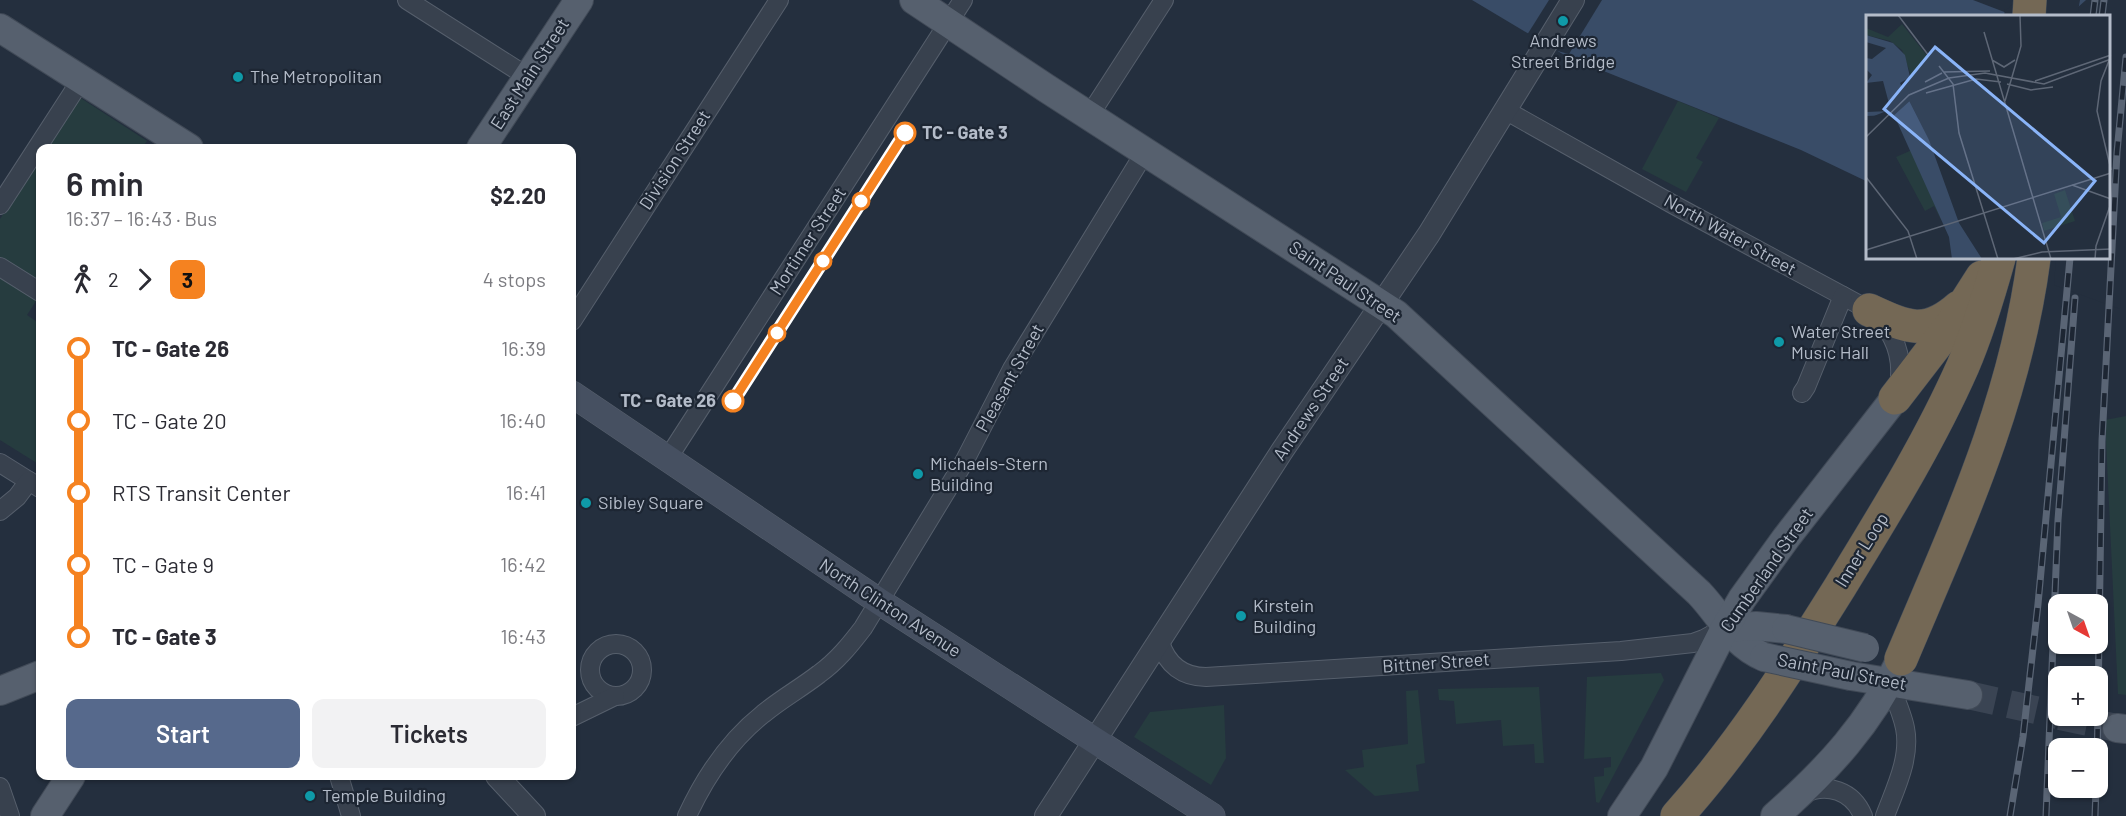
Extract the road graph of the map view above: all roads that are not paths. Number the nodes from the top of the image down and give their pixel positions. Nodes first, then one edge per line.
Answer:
1 (407, 0) edge
2 (579, 0) edge
3 (779, 0) edge
4 (914, 0) edge
5 (1164, 0) edge
6 (1573, 0) edge
7 (2030, 0) edge
8 (2052, 0) edge
9 (956, 12) edge
10 (2029, 15) edge
11 (2051, 15) edge
12 (0, 28) edge
13 (528, 77) junction
14 (81, 80) junction
15 (1505, 110) junction
16 (1089, 116) junction
17 (40, 144) edge
18 (183, 144) edge
19 (485, 144) edge
20 (36, 149) edge
21 (1145, 152) junction
22 (0, 205) edge
23 (2015, 265) edge
24 (0, 267) edge
25 (36, 290) edge
26 (1973, 292) junction
27 (1856, 303) junction
28 (1382, 304) junction
29 (576, 315) edge
30 (1802, 393) dead end
31 (576, 397) edge
32 (1895, 398) junction
33 (668, 458) junction
34 (0, 464) edge
35 (35, 484) edge
36 (0, 512) edge
37 (880, 602) junction
38 (1725, 628) junction
39 (1160, 642) junction
40 (1895, 671) junction
41 (36, 677) edge
42 (1970, 688) tunnel mouth
43 (0, 691) edge
44 (615, 696) dead end
45 (576, 715) edge
46 (1095, 741) junction
47 (1137, 767) junction
48 (68, 780) edge
49 (340, 780) edge
50 (500, 780) edge
51 (0, 787) edge
52 (1784, 808) edge
53 (10, 816) edge
54 (45, 816) edge
55 (351, 816) edge
56 (534, 816) edge
57 (687, 816) edge
58 (1046, 816) edge
59 (1191, 816) edge
60 (1212, 816) edge
61 (1622, 816) edge
62 (1677, 816) edge
63 (1706, 816) edge
64 (1863, 816) edge
65 (1885, 816) edge

1 - 13 street
2 - 13 main road, East Main Street
3 - 29 street, Division Street
4 - 9 main road, Saint Paul Street
5 - 16 street
6 - 15 street, Andrews Street
7 - 10 highway
8 - 11 highway
9 - 16 main road, Saint Paul Street
9 - 33 street, Mortimer Street
12 - 14 main road
13 - 19 main road, East Main Street
14 - 17 street
14 - 18 main road
15 - 27 street, North Water Street
15 - 28 street, Andrews Street
16 - 21 main road, Saint Paul Street
20 - 22 street
21 - 28 main road, Saint Paul Street
21 - 37 street, Pleasant Street
23 - 26 highway
23 - 40 highway
23 - 62 highway, Inner Loop
23 - 63 highway, Inner Loop
24 - 25 street
26 - 27 highway
26 - 32 highway
27 - 30 street
27 - 32 street, North Water Street
28 - 38 main road, Saint Paul Street
28 - 39 street, Andrews Street
31 - 33 main road, North Clinton Avenue
32 - 38 main road, Cumberland Street
33 - 37 main road, North Clinton Avenue
34 - 35 street
35 - 36 street
37 - 46 main road, North Clinton Avenue
37 - 57 street, Pleasant Street
38 - 39 street, Bittner Street
38 - 40 main road, Saint Paul Street, bridge
38 - 40 main road, Saint Paul Street, bridge
38 - 61 main road, Cumberland Street
39 - 46 street, Andrews Street
40 - 42 main road, Saint Paul Street
40 - 52 main road
40 - 65 street
41 - 43 main road
44 - 45 street
46 - 47 main road, North Clinton Avenue
46 - 58 street, Andrews Street
47 - 59 main road
47 - 60 main road, North Clinton Avenue
48 - 54 main road
49 - 55 street
50 - 56 street
51 - 53 street
52 - 64 street

